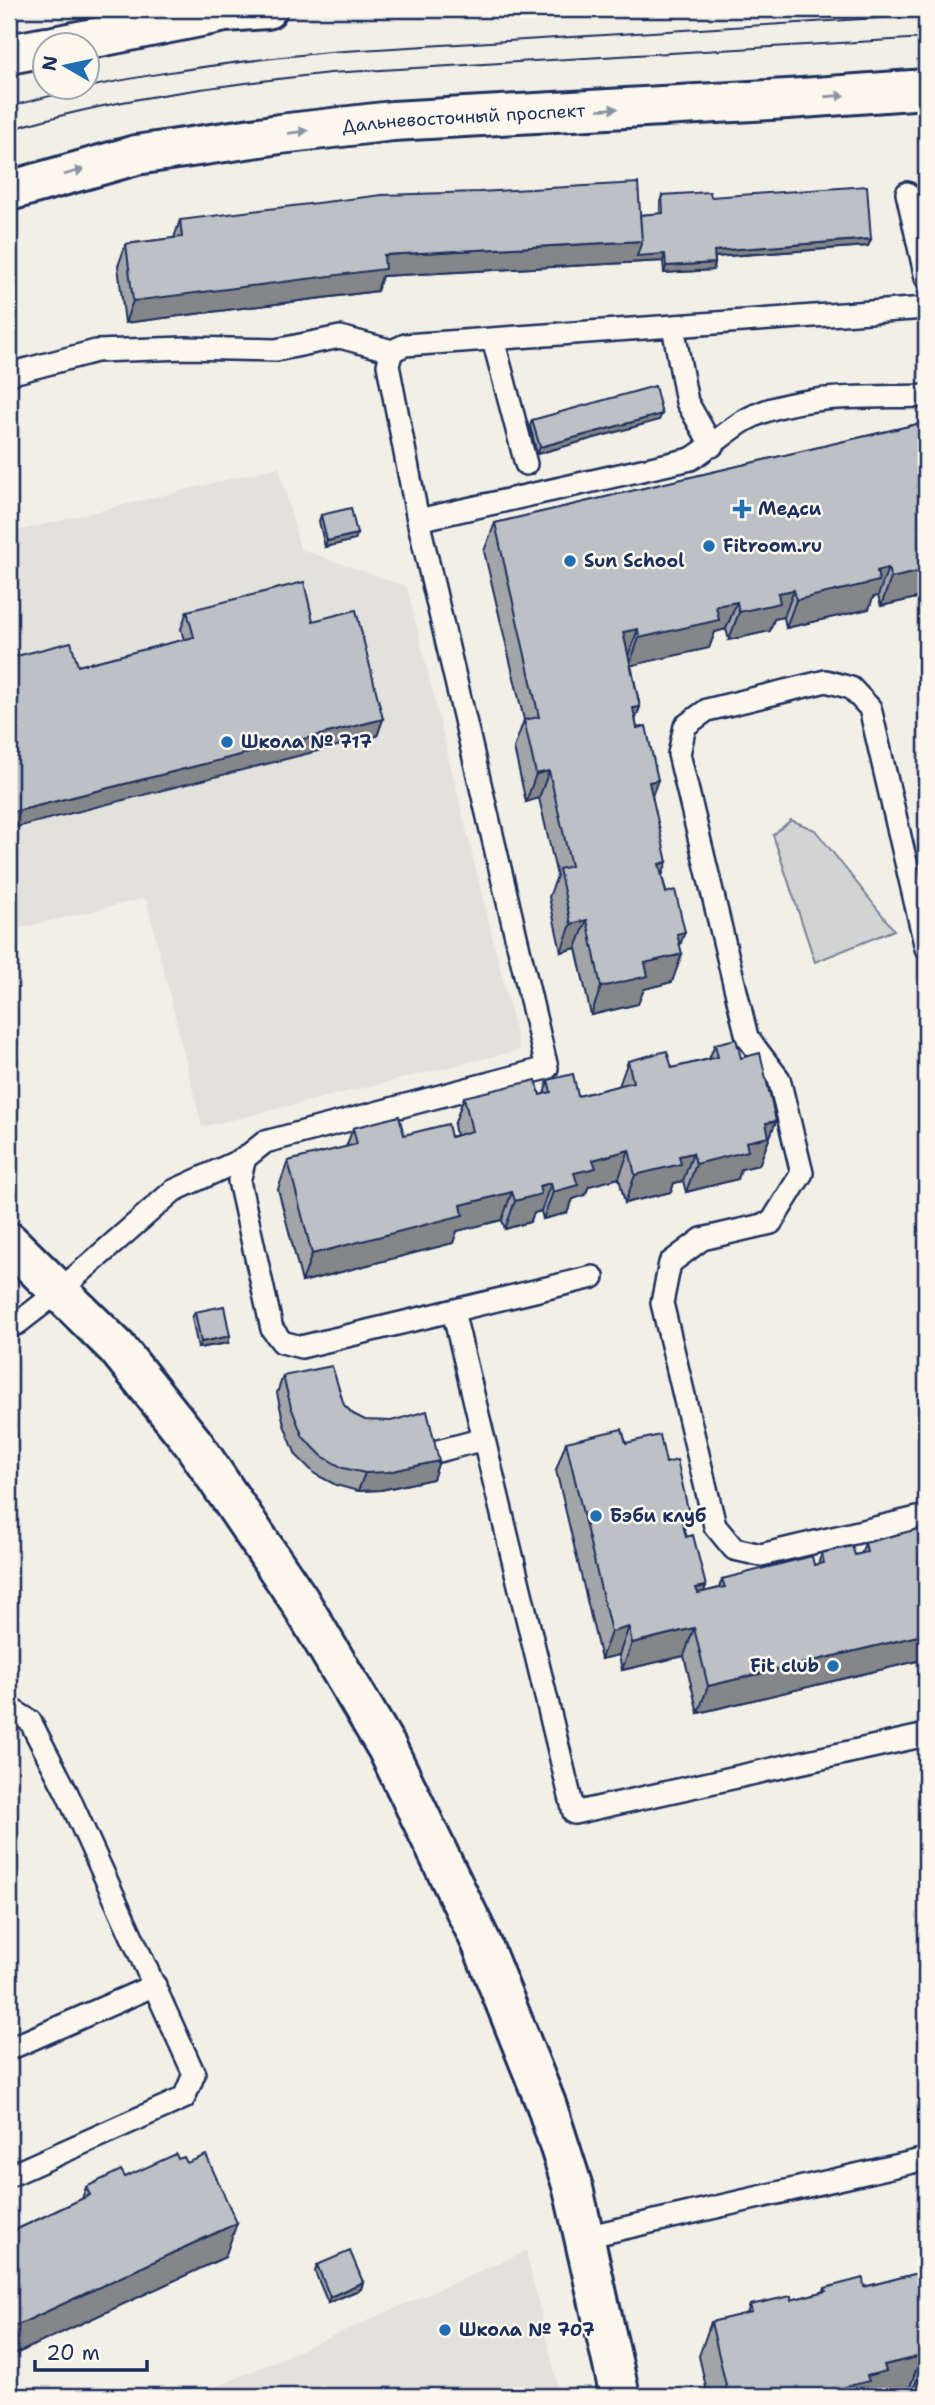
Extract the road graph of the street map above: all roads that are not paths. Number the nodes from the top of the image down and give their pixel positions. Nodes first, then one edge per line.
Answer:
1 (267, 9) edge
2 (102, 36) edge
3 (32, 50) edge
4 (9, 54) edge
5 (926, 89) edge
6 (9, 191) edge
7 (907, 193) dead end
8 (926, 278) edge
9 (926, 308) edge
10 (673, 326) junction
11 (493, 339) junction
12 (392, 351) junction
13 (9, 374) edge
14 (926, 396) edge
15 (712, 446) junction
16 (526, 464) dead end
17 (418, 520) junction
18 (926, 948) edge
19 (245, 1158) junction
20 (9, 1242) edge
21 (593, 1277) dead end
22 (58, 1292) junction
23 (453, 1311) junction
24 (9, 1327) edge
25 (484, 1439) junction
26 (427, 1454) edge
27 (926, 1516) edge
28 (9, 1707) edge
29 (926, 1735) edge
30 (155, 1985) junction
31 (9, 2049) edge
32 (926, 2159) edge
33 (9, 2176) edge
34 (585, 2237) junction
35 (620, 2396) edge

1 - 2 street
3 - 4 street
6 -> 5 street, Дальневосточный проспект
7 - 8 lane
9 - 10 lane
10 - 11 lane
10 - 15 lane
11 - 12 lane
11 - 16 lane
12 - 13 lane
12 - 17 lane
14 - 15 lane
15 - 17 lane
17 - 19 lane
18 - 27 lane
19 - 22 lane
19 - 23 lane
20 - 22 street
21 - 23 lane
22 - 24 lane
22 - 34 street
23 - 25 lane
25 - 26 lane
25 - 29 lane
28 - 30 lane
30 - 31 lane
30 - 33 lane
32 - 34 lane
34 - 35 street

